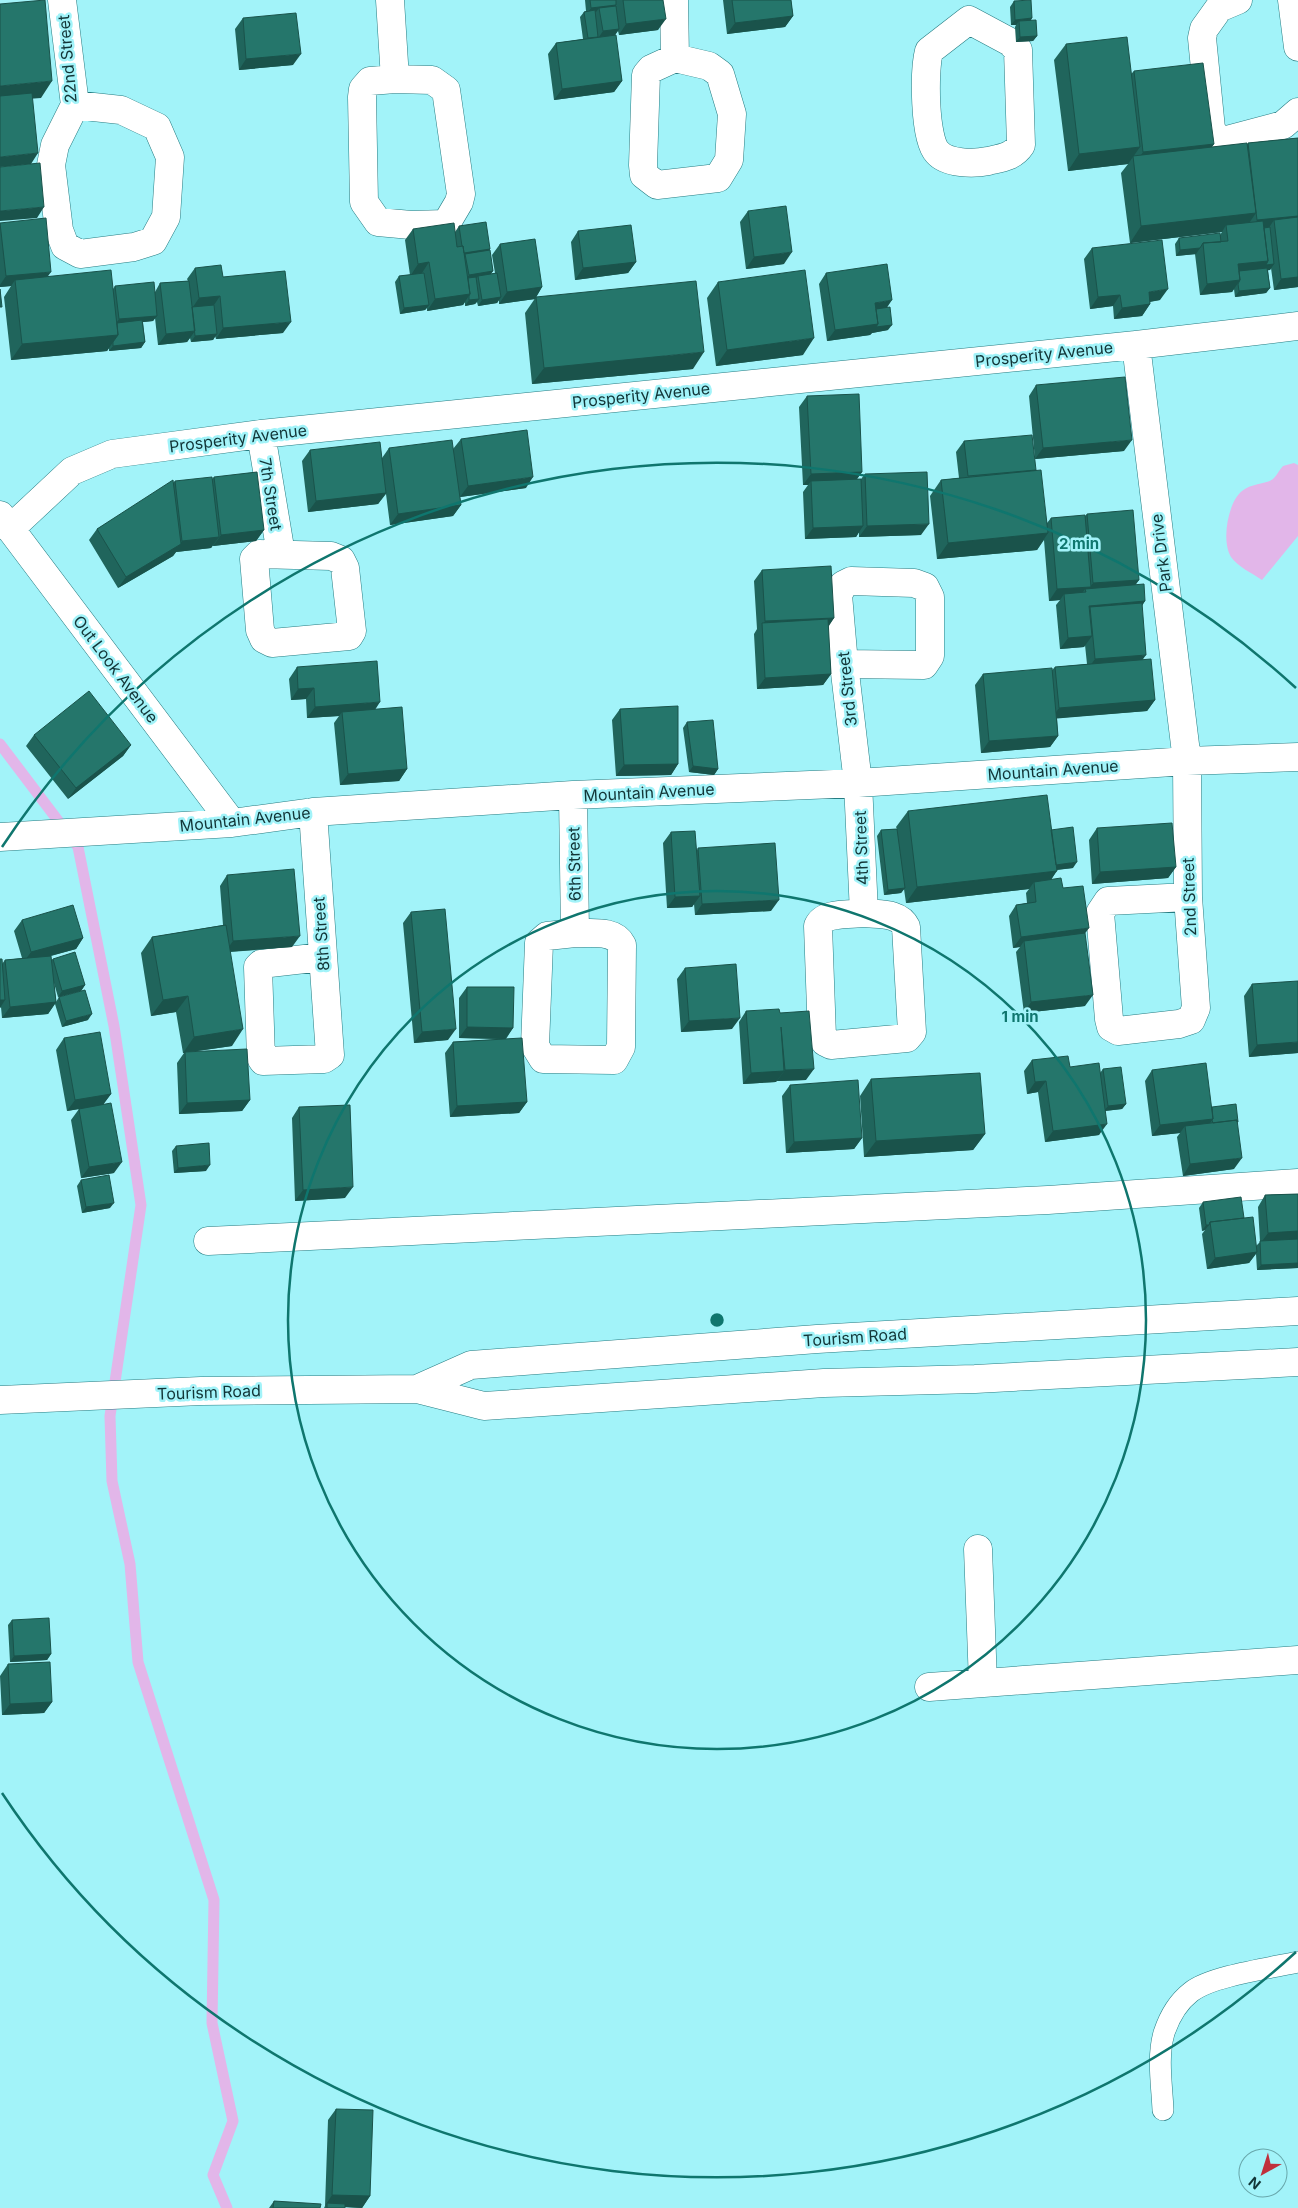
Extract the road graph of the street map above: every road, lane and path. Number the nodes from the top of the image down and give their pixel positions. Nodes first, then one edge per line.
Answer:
1 (62, 0) edge
2 (390, 0) edge
3 (674, 0) edge
4 (1238, 0) edge
5 (1292, 0) edge
6 (968, 10) edge
7 (1298, 47) edge
8 (675, 58) junction
9 (395, 79) junction
10 (75, 105) junction
11 (1290, 119) edge
12 (1298, 326) edge
13 (1136, 345) junction
14 (261, 434) junction
15 (5, 522) edge
16 (281, 554) dead end
17 (844, 664) junction
18 (1298, 757) edge
19 (1186, 761) junction
20 (858, 783) junction
21 (573, 795) junction
22 (313, 812) junction
23 (232, 823) junction
24 (0, 837) edge
25 (1188, 897) junction
26 (864, 913) junction
27 (575, 933) junction
28 (322, 957) junction
29 (1298, 1183) edge
30 (208, 1242) dead end
31 (1298, 1311) edge
32 (1298, 1362) edge
33 (417, 1389) junction
34 (0, 1400) edge
35 (978, 1549) dead end
36 (1298, 1660) edge
37 (984, 1683) junction
38 (929, 1687) dead end
39 (1298, 1962) edge
40 (1163, 2110) dead end

1 - 10 street, 22nd Street
2 - 9 street
3 - 8 street
4 - 11 street
5 - 7 street
6 - 6 street
8 - 8 street
9 - 9 street
10 - 10 street, 22nd Street
12 - 13 street, Prosperity Avenue
13 - 14 street, Prosperity Avenue
13 - 19 street, Park Drive
14 - 15 street, Prosperity Avenue
14 - 16 street, 7th Street
15 - 23 street, Out Look Avenue
17 - 17 street, 3rd Street
17 - 20 street, 3rd Street
18 - 19 street, Mountain Avenue
19 - 20 street, Mountain Avenue
19 - 25 street, 2nd Street
20 - 21 street, Mountain Avenue
20 - 26 street, 4th Street
21 - 22 street, Mountain Avenue
21 - 27 street, 6th Street
22 - 23 street, Mountain Avenue
22 - 28 street, 8th Street
23 - 24 street, Mountain Avenue
25 - 25 street, 2nd Street
26 - 26 street
27 - 27 street
28 - 28 street, 8th Street
29 - 30 street
31 - 33 street, Tourism Road
32 - 33 street, Tourism Road
33 - 34 street, Tourism Road
35 - 37 street
36 - 37 street
37 - 38 street
39 - 40 lane

